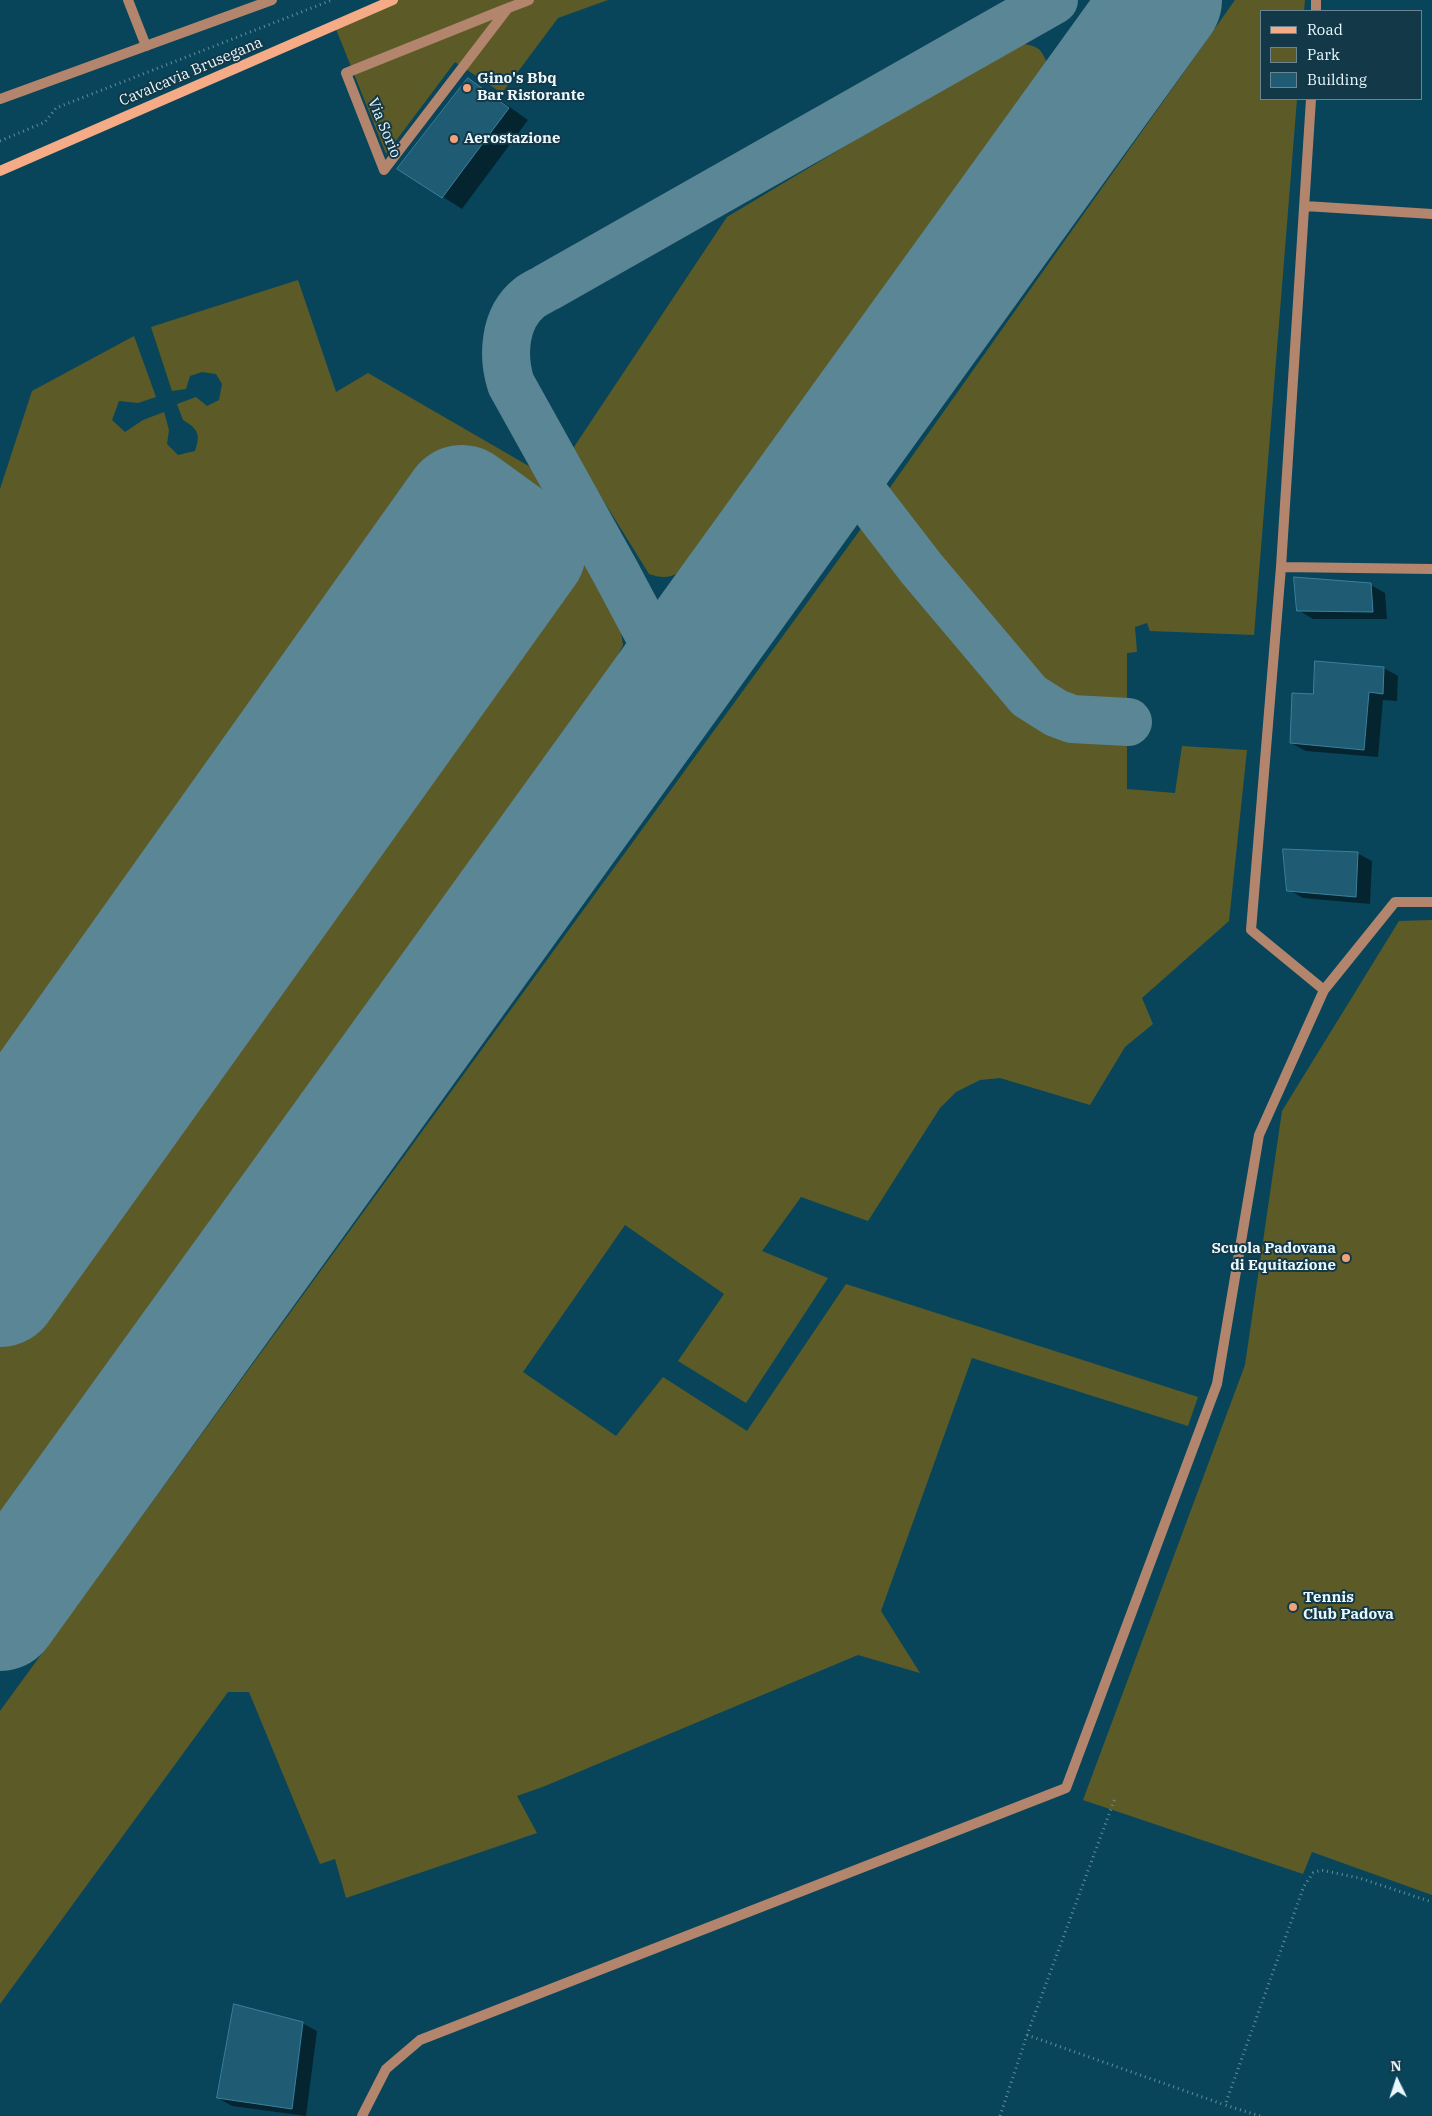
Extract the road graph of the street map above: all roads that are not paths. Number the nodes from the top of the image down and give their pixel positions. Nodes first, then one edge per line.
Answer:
1 (128, 0) edge
2 (393, 0) edge
3 (529, 0) edge
4 (266, 1) edge
5 (508, 8) junction
6 (146, 46) junction
7 (0, 99) edge
8 (1311, 100) edge
9 (0, 170) edge
10 (1305, 206) junction
11 (1432, 214) edge
12 (1281, 567) junction
13 (1432, 569) edge
14 (1432, 902) edge
15 (1324, 990) junction
16 (362, 2116) edge

1 - 6 street
2 - 9 main road, Cavalcavia Brusegana
3 - 5 street, Via Sorio
4 - 6 street
5 - 5 street, Via Sorio
6 - 7 street
8 - 10 street
10 - 11 street
10 - 12 street
12 - 13 street
12 - 15 street
14 - 15 street
15 - 16 street

